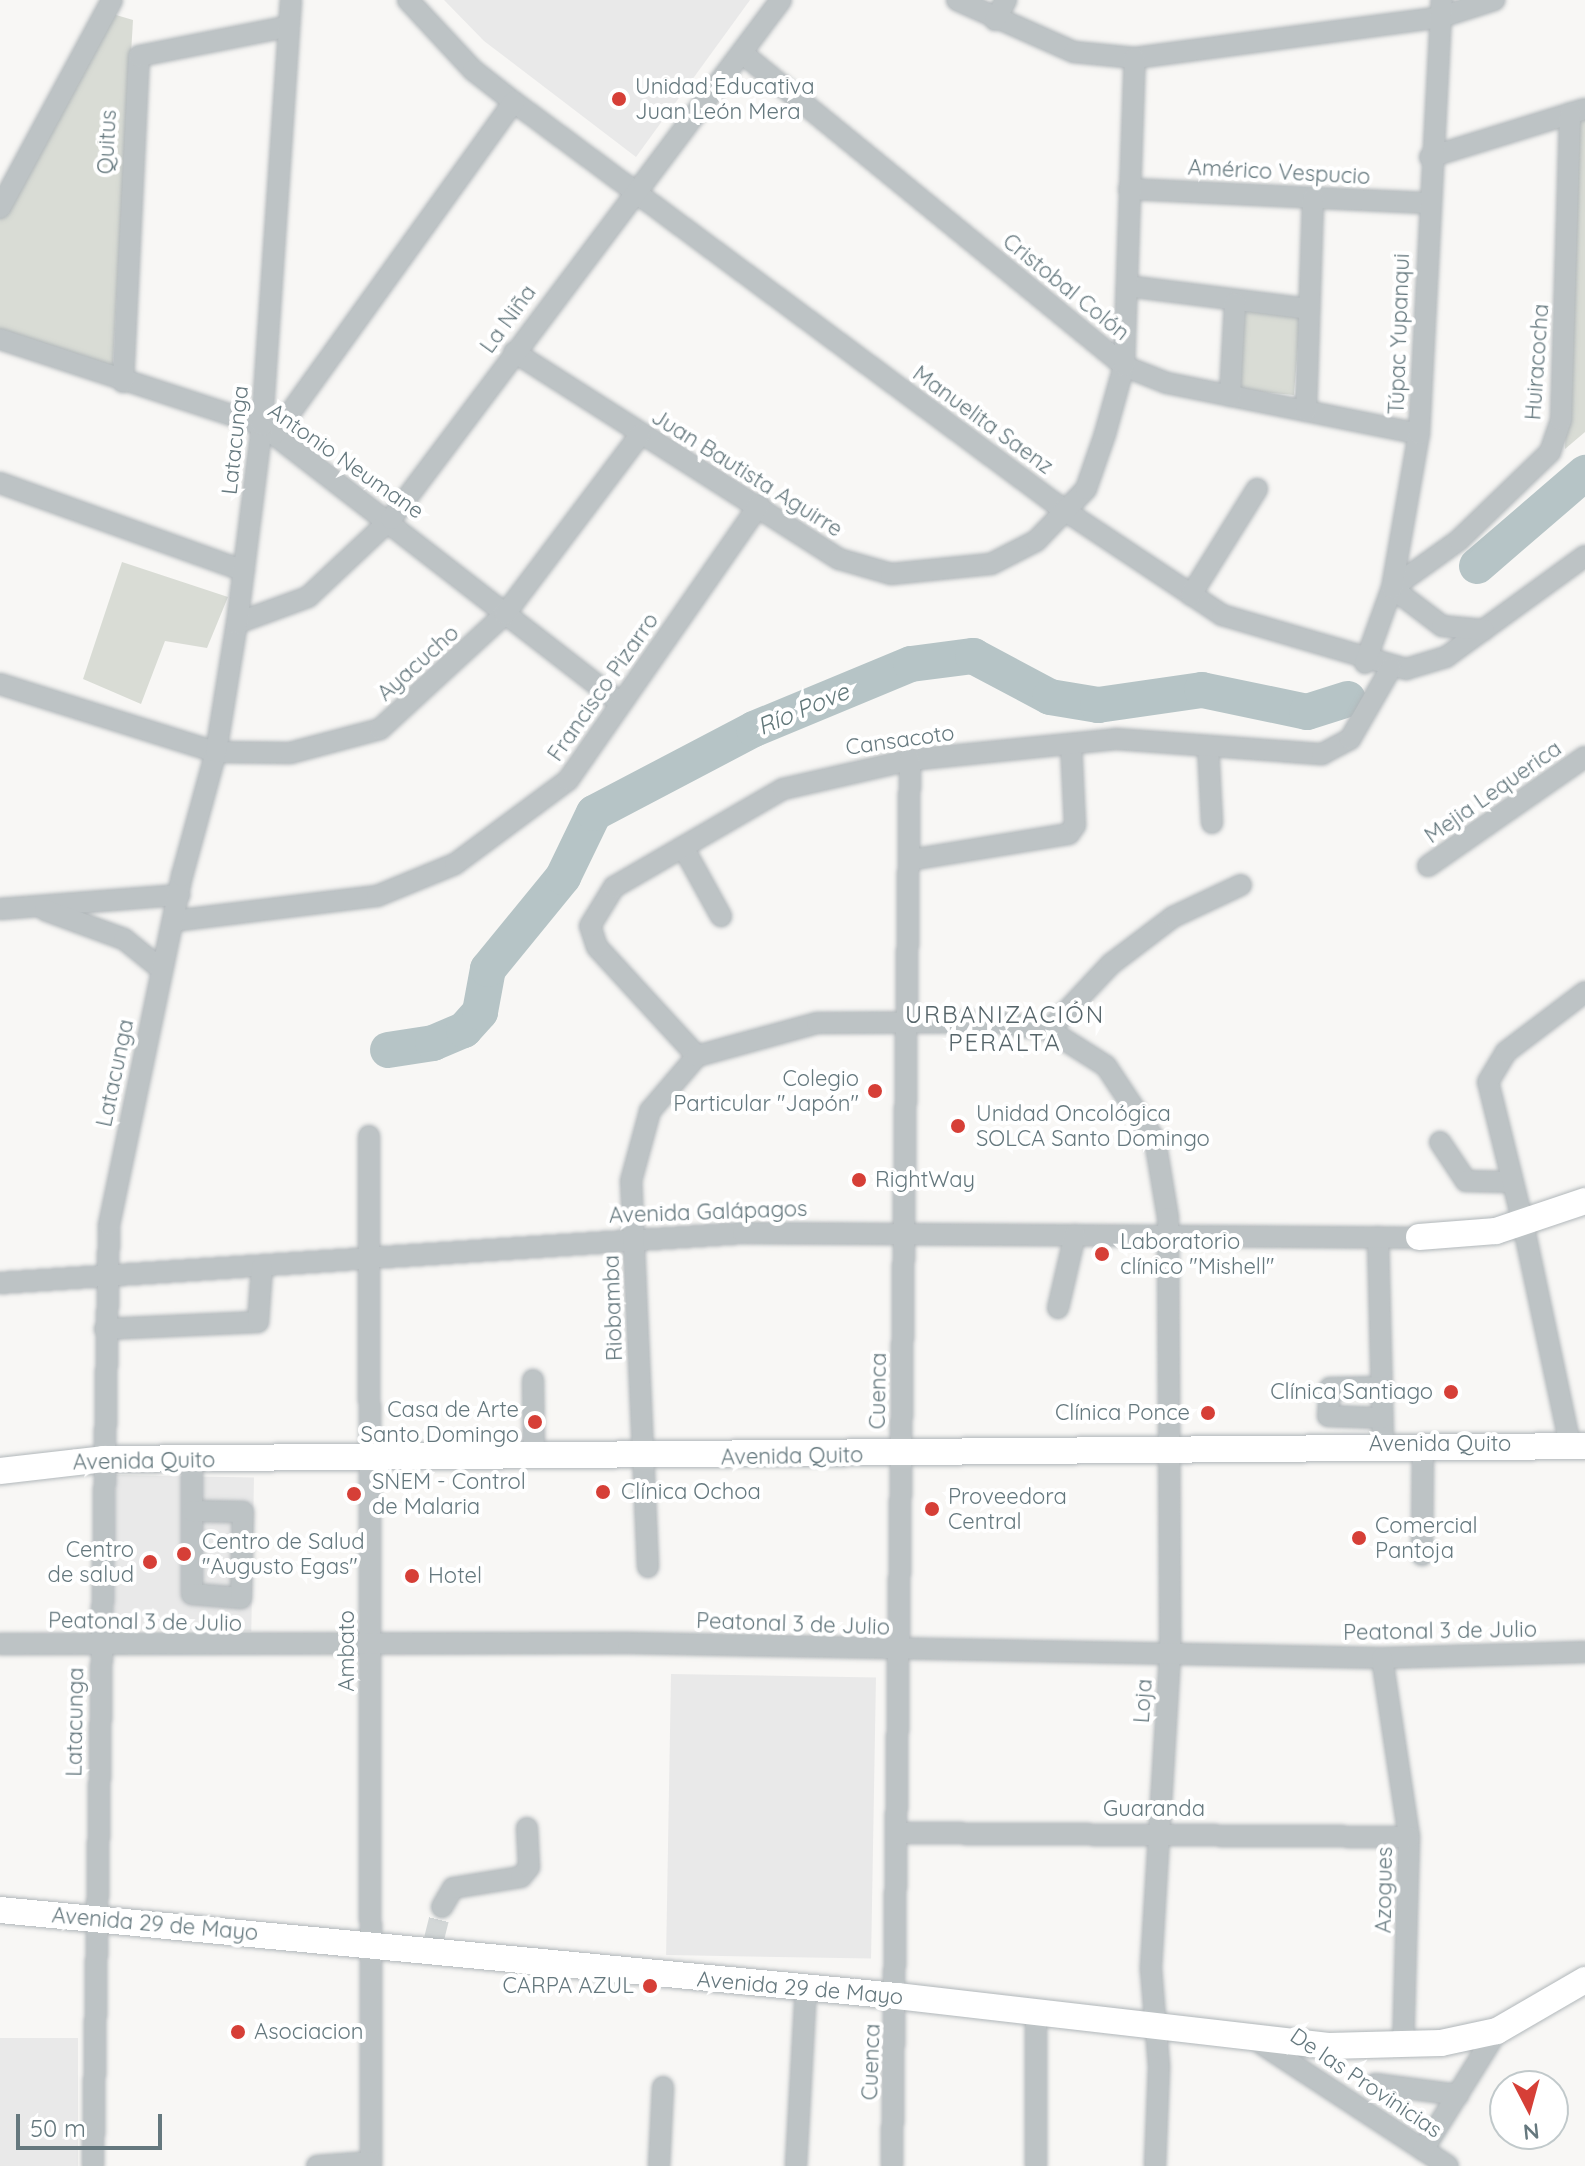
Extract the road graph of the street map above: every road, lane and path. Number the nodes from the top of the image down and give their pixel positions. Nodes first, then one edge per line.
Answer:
1 (112, 0) edge
2 (291, 0) edge
3 (408, 0) edge
4 (781, 0) edge
5 (957, 0) edge
6 (1006, 0) edge
7 (1494, 0) edge
8 (1441, 9) edge
9 (995, 20) junction
10 (285, 27) junction
11 (742, 53) junction
12 (1135, 58) junction
13 (514, 102) junction
14 (1578, 111) edge
15 (1430, 157) junction
16 (1129, 189) junction
17 (632, 191) junction
18 (1313, 198) junction
19 (1427, 203) junction
20 (0, 208) edge
21 (1127, 286) junction
22 (1235, 303) junction
23 (1309, 309) junction
24 (0, 339) edge
25 (514, 352) junction
26 (1124, 366) junction
27 (123, 382) junction
28 (1230, 396) junction
29 (1306, 411) junction
30 (269, 430) junction
31 (1419, 434) junction
32 (640, 435) junction
33 (0, 483) edge
34 (1257, 489) dead end
35 (759, 505) junction
36 (1064, 510) junction
37 (391, 519) junction
38 (1585, 556) edge
39 (244, 571) junction
40 (1392, 588) junction
41 (1191, 595) junction
42 (505, 614) junction
43 (237, 623) junction
44 (1484, 630) junction
45 (1365, 663) junction
46 (1391, 668) junction
47 (0, 684) edge
48 (620, 703) junction
49 (1071, 744) junction
50 (1208, 746) junction
51 (216, 752) junction
52 (1585, 757) edge
53 (910, 760) junction
54 (1212, 823) dead end
55 (683, 847) junction
56 (910, 860) junction
57 (1428, 866) dead end
58 (1241, 885) dead end
59 (179, 895) junction
60 (37, 907) junction
61 (0, 909) edge
62 (721, 916) dead end
63 (173, 921) junction
64 (161, 969) junction
65 (1585, 992) edge
66 (909, 1024) junction
67 (1049, 1030) junction
68 (697, 1056) junction
69 (369, 1136) dead end
70 (1440, 1142) dead end
71 (1509, 1182) junction
72 (1585, 1201) edge
73 (1523, 1224) junction
74 (905, 1230) junction
75 (1075, 1235) junction
76 (1378, 1237) junction
77 (1419, 1237) junction
78 (634, 1238) junction
79 (1169, 1238) junction
80 (367, 1259) junction
81 (262, 1267) junction
82 (105, 1277) junction
83 (0, 1283) edge
84 (1058, 1308) dead end
85 (105, 1329) junction
86 (533, 1380) dead end
87 (1382, 1387) junction
88 (1383, 1431) junction
89 (1169, 1444) junction
90 (1423, 1444) junction
91 (1578, 1445) edge
92 (901, 1455) junction
93 (534, 1458) junction
94 (642, 1458) junction
95 (103, 1459) junction
96 (370, 1459) junction
97 (192, 1460) junction
98 (0, 1471) edge
99 (192, 1511) junction
100 (1422, 1555) dead end
101 (648, 1567) dead end
102 (101, 1643) junction
103 (0, 1644) edge
104 (371, 1646) junction
105 (900, 1651) junction
106 (1585, 1652) edge
107 (1170, 1656) junction
108 (1382, 1658) junction
109 (527, 1828) dead end
110 (898, 1833) junction
111 (1158, 1833) junction
112 (1409, 1837) junction
113 (442, 1907) tunnel mouth
114 (0, 1910) edge
115 (95, 1918) junction
116 (370, 1944) junction
117 (1585, 1980) edge
118 (806, 1988) junction
119 (897, 1996) junction
120 (1036, 2013) junction
121 (1152, 2024) junction
122 (1497, 2031) junction
123 (1257, 2041) junction
124 (1403, 2046) junction
125 (1375, 2084) dead end
126 (663, 2087) dead end
127 (1458, 2095) junction
128 (1423, 2150) junction
129 (371, 2164) edge
130 (664, 2164) edge
131 (93, 2166) edge
132 (317, 2166) edge
133 (796, 2166) edge
134 (892, 2166) edge
135 (1036, 2166) edge
136 (1155, 2166) edge
137 (1448, 2166) edge

1 - 20 street
2 - 10 street, Latacunga
3 - 13 street, Manuelita Saenz
4 - 11 street, La Niña
5 - 9 street
6 - 9 street
7 - 8 street
8 - 12 street
8 - 15 street, Túpac Yupanqui
9 - 12 street
10 - 27 street, Quitus
10 - 30 street, Latacunga
11 - 17 street, La Niña
11 - 26 street, Cristobal Colón
12 - 16 street, Juan Bautista Aguirre
13 - 17 street, Manuelita Saenz
13 - 30 street
14 - 15 street
14 - 40 street, Huiracocha
15 - 19 street, Túpac Yupanqui
16 - 18 street, Américo Vespucio
16 - 21 street, Juan Bautista Aguirre
17 - 25 street, La Niña
17 - 36 street, Manuelita Saenz
18 - 19 street, Américo Vespucio
18 - 23 street
19 - 31 street, Túpac Yupanqui
21 - 22 street
21 - 26 street, Juan Bautista Aguirre
22 - 23 street
22 - 28 street
23 - 29 street
24 - 27 street, Antonio Neumane
25 - 32 street, Juan Bautista Aguirre
25 - 37 street, La Niña
26 - 28 street, Cristobal Colón
26 - 36 street, Juan Bautista Aguirre
27 - 30 street, Antonio Neumane
28 - 29 street, Cristobal Colón
29 - 31 street, Cristobal Colón
30 - 37 street, Antonio Neumane
30 - 39 street, Latacunga
31 - 40 street, Túpac Yupanqui
32 - 35 street, Juan Bautista Aguirre
32 - 42 street, Ayacucho
33 - 39 street
34 - 41 street
35 - 36 street, Juan Bautista Aguirre
35 - 48 street, Francisco Pizarro
36 - 41 street, Manuelita Saenz
37 - 42 street, Antonio Neumane
37 - 43 street, La Niña
38 - 44 street, Manuelita Saenz
39 - 43 street, Latacunga
40 - 44 street
40 - 45 street, Túpac Yupanqui
41 - 45 street, Manuelita Saenz
42 - 48 street, Antonio Neumane
42 - 51 street, Ayacucho
43 - 51 street, Latacunga
44 - 46 street, Manuelita Saenz
45 - 46 street, Manuelita Saenz
46 - 50 street, Cansacoto
47 - 51 street, Ayacucho
48 - 63 street, Francisco Pizarro
49 - 50 street, Cansacoto
49 - 53 street, Cansacoto
49 - 56 street
50 - 54 street
51 - 59 street, Latacunga
52 - 57 street, Mejia Lequerica
53 - 55 street, Cansacoto
53 - 56 street, Cuenca
55 - 62 street
55 - 68 street, Cansacoto
56 - 66 street, Cuenca
58 - 67 street
59 - 60 street
59 - 63 street, Latacunga
60 - 61 street
60 - 64 street
63 - 64 street, Latacunga
64 - 82 street, Latacunga
65 - 71 street
66 - 67 street
66 - 68 street
66 - 74 street, Cuenca
67 - 79 street
68 - 78 street, Riobamba
69 - 80 street, Ambato
70 - 71 street
71 - 73 street
72 - 73 street, Avenida Galápagos
72 - 77 main road
73 - 77 street, Avenida Galápagos
73 - 91 street
74 - 75 street, Avenida Galápagos
74 - 78 street, Avenida Galápagos
74 - 92 street, Cuenca
75 - 79 street, Avenida Galápagos
75 - 84 street
76 - 77 street, Avenida Galápagos
76 - 79 street, Avenida Galápagos
76 - 87 street
78 - 80 street, Avenida Galápagos
78 - 94 street, Riobamba
79 - 89 street, Loja
80 - 81 street, Avenida Galápagos
80 - 96 street, Ambato
81 - 82 street, Avenida Galápagos
81 - 85 street
82 - 83 street, Avenida Galápagos
82 - 85 street, Latacunga
85 - 95 street, Latacunga
86 - 93 street
87 - 88 street
87 - 88 street
88 - 89 main road, Avenida Quito
88 - 90 main road, Avenida Quito
89 - 92 main road, Avenida Quito
89 - 107 street, Loja
90 - 91 main road, Avenida Quito
90 - 100 street
92 - 94 main road, Avenida Quito
92 - 105 street, Cuenca
93 - 94 main road, Avenida Quito
93 - 96 main road, Avenida Quito
94 - 101 street, Riobamba
95 - 97 main road, Avenida Quito
95 - 98 main road, Avenida Quito
95 - 102 street, Latacunga
96 - 97 main road, Avenida Quito
96 - 104 street, Ambato
97 - 99 street
99 - 99 street
102 - 103 street, Peatonal 3 de Julio
102 - 104 street, Peatonal 3 de Julio
102 - 115 street, Latacunga
104 - 105 street, Peatonal 3 de Julio
104 - 116 street, Ambato
105 - 107 street, Peatonal 3 de Julio
105 - 110 street, Cuenca
106 - 108 street, Peatonal 3 de Julio
107 - 108 street, Peatonal 3 de Julio
107 - 111 street, Loja
108 - 112 street, Azogues
109 - 113 street
110 - 111 street, Guaranda
110 - 119 street, Cuenca
111 - 112 street, Guaranda
111 - 121 street, Loja
112 - 124 street, Azogues
114 - 115 main road, Avenida 29 de Mayo
115 - 116 main road, Avenida 29 de Mayo
115 - 131 street, Latacunga
116 - 118 main road, Avenida 29 de Mayo
116 - 129 street, Ambato
117 - 122 main road, Avenida 29 de Mayo
118 - 119 main road, Avenida 29 de Mayo
118 - 133 street
119 - 120 main road, Avenida 29 de Mayo
119 - 134 street, Cuenca
120 - 121 main road, Avenida 29 de Mayo
120 - 135 street
121 - 123 main road, Avenida 29 de Mayo
121 - 136 street, Loja
122 - 124 main road, Avenida 29 de Mayo
122 - 127 street
123 - 124 main road, Avenida 29 de Mayo
123 - 128 street, De las Provinicias
125 - 127 street
126 - 130 street
127 - 128 street
128 - 137 street, De las Provinicias
129 - 132 street

